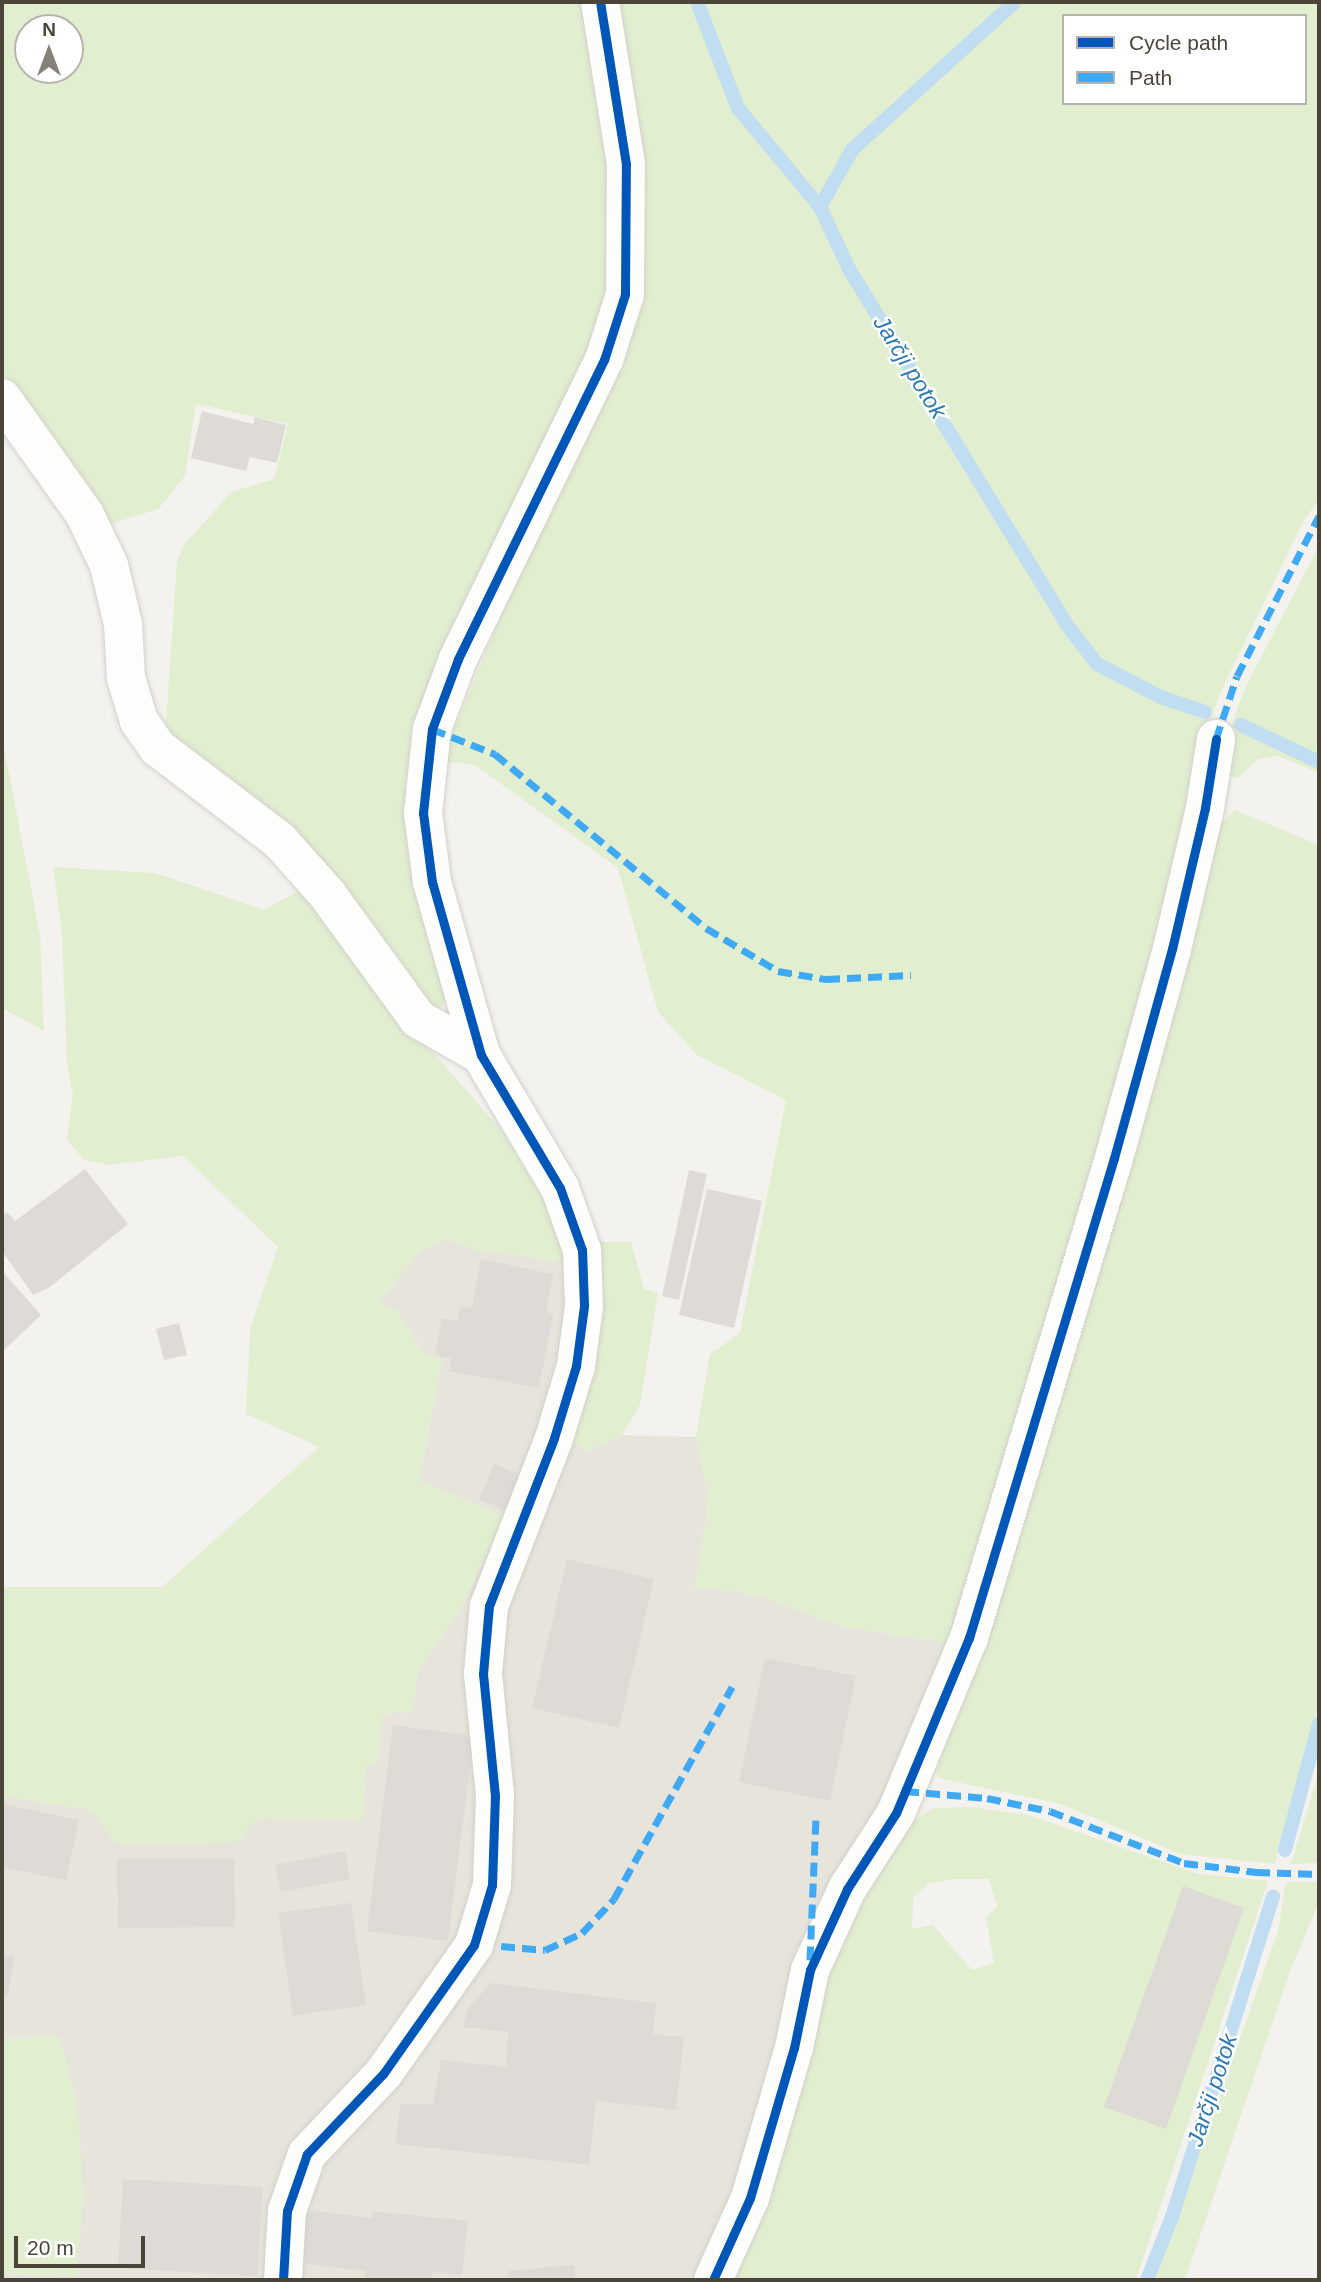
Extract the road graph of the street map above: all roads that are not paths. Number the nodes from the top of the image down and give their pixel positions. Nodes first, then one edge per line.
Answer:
1 (600, 2) edge
2 (2, 398) edge
3 (1216, 739) dead end
4 (481, 1055) junction
5 (283, 2280) edge
6 (713, 2280) edge

1 - 4 street
2 - 4 street
3 - 6 street
4 - 5 street

